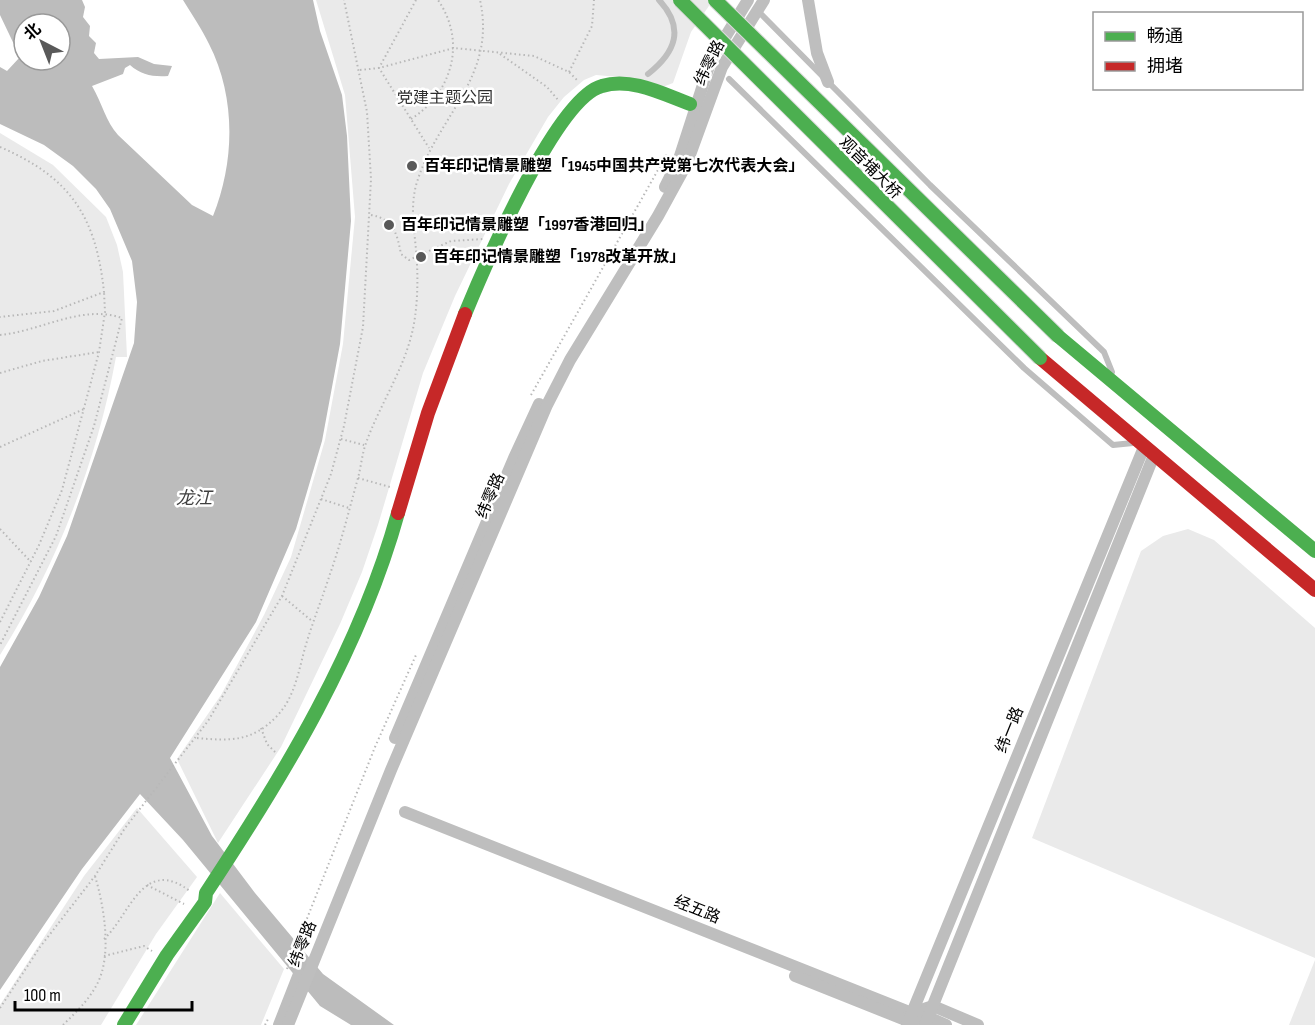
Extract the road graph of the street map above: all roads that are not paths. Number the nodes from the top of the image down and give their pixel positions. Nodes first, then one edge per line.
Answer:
1 (659, 0) edge
2 (680, 0) edge
3 (715, 0) edge
4 (748, 0) edge
5 (764, 0) edge
6 (808, 0) edge
7 (762, 15) dead end
8 (648, 74) dead end
9 (729, 79) dead end
10 (828, 82) junction
11 (690, 104) dead end
12 (1116, 384) junction
13 (1146, 448) junction
14 (1315, 550) edge
15 (1315, 590) edge
16 (404, 816) dead end
17 (928, 1016) edge
18 (909, 1020) edge
19 (124, 1025) edge
20 (279, 1025) edge
21 (288, 1025) edge
22 (946, 1025) edge
23 (978, 1025) edge

1 - 8 lane
2 - 13 main road, 观音埔大桥, bridge
3 - 12 main road, 观音埔大桥, bridge
4 - 20 street, 纬零路
5 - 21 street, 纬零路
6 - 10 street
7 - 10 lane
9 - 13 lane
10 - 12 lane
11 - 19 main road
12 - 14 main road, 观音埔大桥
13 - 15 main road, 观音埔大桥
13 - 17 street, 纬一路
13 - 18 street, 纬一路
16 - 18 street, 经五路
17 - 18 street
17 - 22 street
17 - 23 street

